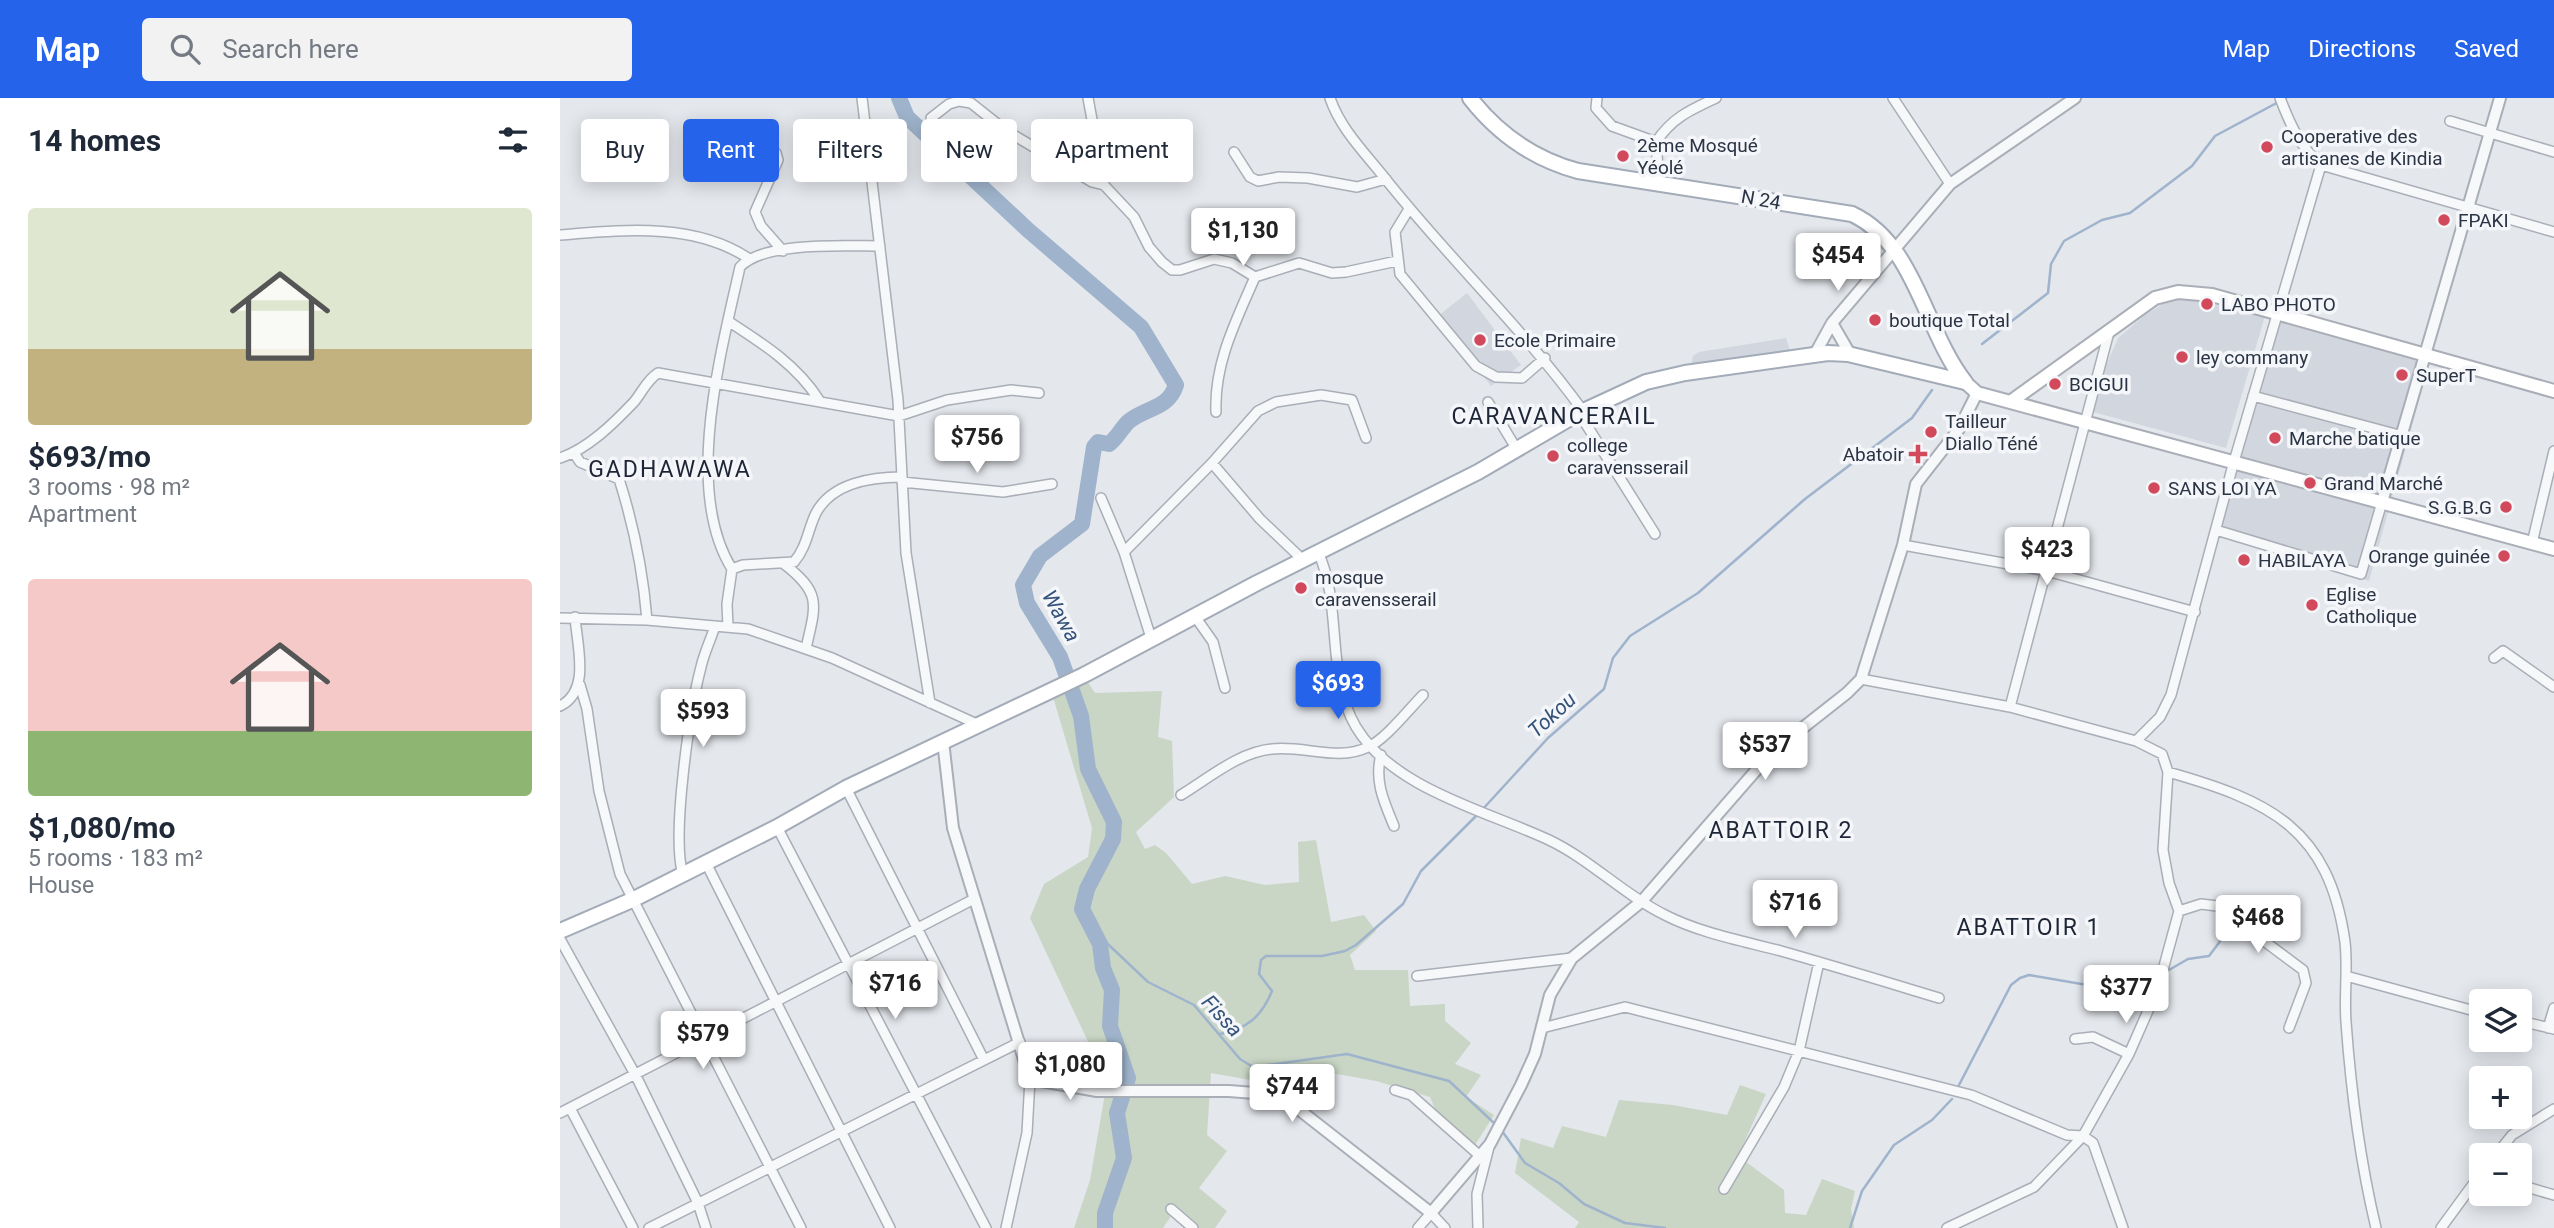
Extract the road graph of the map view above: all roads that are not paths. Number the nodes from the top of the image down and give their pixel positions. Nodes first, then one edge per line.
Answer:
1 (862, 98) edge
2 (1088, 98) edge
3 (1330, 98) edge
4 (1470, 98) edge
5 (1597, 98) edge
6 (1716, 98) edge
7 (1893, 98) edge
8 (2075, 98) edge
9 (2280, 98) edge
10 (2500, 98) edge
11 (931, 118) dead end
12 (865, 119) edge
13 (2450, 121) dead end
14 (2490, 135) junction
15 (1656, 142) junction
16 (1234, 152) dead end
17 (2554, 152) edge
18 (2321, 165) junction
19 (1386, 179) junction
20 (1659, 181) junction
21 (768, 182) edge
22 (872, 182) edge
23 (1950, 184) junction
24 (1104, 185) junction
25 (2468, 208) junction
26 (1409, 209) junction
27 (2554, 232) edge
28 (560, 235) edge
29 (880, 246) junction
30 (783, 251) junction
31 (1894, 252) junction
32 (748, 258) junction
33 (1396, 261) junction
34 (1255, 277) junction
35 (2278, 314) junction
36 (728, 321) junction
37 (1832, 324) junction
38 (2109, 332) junction
39 (1821, 354) junction
40 (1850, 354) junction
41 (2423, 355) junction
42 (1545, 358) junction
43 (715, 381) junction
44 (1965, 382) junction
45 (2554, 391) edge
46 (1039, 393) dead end
47 (1977, 393) junction
48 (2253, 396) junction
49 (819, 400) junction
50 (2012, 400) junction
51 (1488, 402) dead end
52 (1216, 412) dead end
53 (1581, 412) junction
54 (899, 416) junction
55 (2085, 421) junction
56 (2399, 435) junction
57 (1366, 438) dead end
58 (1516, 449) junction
59 (2554, 451) edge
60 (574, 453) junction
61 (560, 458) edge
62 (2234, 462) junction
63 (1212, 463) junction
64 (902, 479) junction
65 (1052, 484) dead end
66 (1101, 498) dead end
67 (2382, 502) junction
68 (2216, 530) junction
69 (1656, 534) dead end
70 (2532, 543) junction
71 (1903, 545) junction
72 (2554, 549) edge
73 (1124, 552) junction
74 (1318, 552) junction
75 (1303, 560) junction
76 (784, 564) junction
77 (732, 569) junction
78 (2047, 572) junction
79 (2195, 612) junction
80 (1194, 615) junction
81 (575, 617) junction
82 (560, 618) edge
83 (647, 620) junction
84 (715, 626) junction
85 (728, 627) junction
86 (1151, 638) junction
87 (806, 648) junction
88 (2494, 658) dead end
89 (1861, 679) junction
90 (580, 685) junction
91 (2554, 687) edge
92 (1225, 688) dead end
93 (1423, 695) dead end
94 (930, 703) junction
95 (560, 706) edge
96 (2010, 707) junction
97 (979, 725) junction
98 (943, 741) junction
99 (2136, 741) junction
100 (1370, 747) junction
101 (1381, 755) junction
102 (2168, 772) junction
103 (846, 788) junction
104 (1181, 795) dead end
105 (1394, 826) dead end
106 (778, 827) junction
107 (706, 863) junction
108 (684, 875) junction
109 (974, 899) junction
110 (632, 901) junction
111 (1643, 901) junction
112 (2179, 911) junction
113 (919, 929) junction
114 (560, 932) edge
115 (560, 939) edge
116 (1572, 958) junction
117 (1819, 962) junction
118 (849, 965) junction
119 (1417, 976) dead end
120 (2346, 976) junction
121 (1939, 998) dead end
122 (777, 1003) junction
123 (2469, 1009) edge
124 (2554, 1009) edge
125 (2532, 1024) edge
126 (1542, 1028) junction
127 (2289, 1028) dead end
128 (2551, 1029) edge
129 (2075, 1039) dead end
130 (704, 1040) junction
131 (1020, 1042) junction
132 (1798, 1051) junction
133 (2129, 1054) junction
134 (984, 1060) junction
135 (636, 1076) junction
136 (1030, 1079) junction
137 (1395, 1090) dead end
138 (916, 1094) junction
139 (570, 1108) junction
140 (2554, 1109) edge
141 (560, 1113) edge
142 (841, 1131) junction
143 (2083, 1136) junction
144 (2506, 1143) edge
145 (1490, 1144) junction
146 (1480, 1156) junction
147 (769, 1167) junction
148 (1724, 1189) dead end
149 (2532, 1189) edge
150 (2469, 1190) edge
151 (2554, 1195) edge
152 (698, 1203) junction
153 (1171, 1209) dead end
154 (1431, 1213) junction
155 (633, 1228) edge
156 (649, 1228) edge
157 (706, 1228) edge
158 (801, 1228) edge
159 (890, 1228) edge
160 (986, 1228) edge
161 (1006, 1228) edge
162 (1193, 1228) edge
163 (1418, 1228) edge
164 (1445, 1228) edge
165 (1478, 1228) edge
166 (1947, 1228) edge
167 (2123, 1228) edge
168 (2376, 1228) edge
169 (2441, 1228) edge

1 - 12 street
2 - 24 street
3 - 19 street
4 - 20 main road, N 24
5 - 15 street
6 - 15 street
7 - 23 street
8 - 23 street
9 - 18 street
10 - 14 street
11 - 24 street
13 - 14 street
14 - 17 street
14 - 25 street
15 - 20 street
16 - 19 street
18 - 25 street
18 - 35 street
19 - 26 street
20 - 31 main road, N 24
21 - 30 street
22 - 29 street
23 - 31 street
24 - 34 street
25 - 27 street
25 - 41 street
26 - 33 street
26 - 42 street
28 - 32 street
29 - 30 street
29 - 54 street
30 - 32 street
31 - 37 street
31 - 44 main road, N 24
32 - 36 street
33 - 34 street
33 - 42 street
34 - 52 street
35 - 38 main road
35 - 41 main road
35 - 48 street
36 - 43 street
36 - 49 street
37 - 39 street
37 - 40 street
38 - 50 main road
38 - 55 street
39 - 40 main road
39 - 53 main road
40 - 44 main road
41 - 45 main road
41 - 56 street
42 - 53 street
43 - 49 street
43 - 60 street
43 - 77 street
44 - 47 main road
46 - 54 street
47 - 50 main road
47 - 71 street
48 - 56 street
48 - 62 street
49 - 54 street
50 - 55 main road
51 - 58 street
53 - 58 main road
53 - 69 street
54 - 64 street
55 - 62 main road
55 - 78 street
56 - 67 street
57 - 63 street
58 - 74 main road
59 - 70 street
60 - 61 street
60 - 83 street
62 - 67 main road
62 - 68 street
63 - 73 street
63 - 75 street
64 - 65 street
64 - 76 street
64 - 94 street
66 - 73 street
67 - 68 street
67 - 70 main road
68 - 79 street
70 - 72 main road
71 - 78 street
71 - 89 street
73 - 86 street
74 - 75 main road
74 - 100 street
75 - 80 main road
76 - 77 street
76 - 87 street
77 - 85 street
78 - 79 street
78 - 96 street
79 - 99 street
80 - 86 main road
80 - 92 street
81 - 82 street
81 - 83 street
81 - 90 street
83 - 84 street
84 - 85 street
84 - 108 street
85 - 87 street
86 - 97 main road
87 - 94 street
88 - 91 street
89 - 96 street
89 - 111 street
90 - 95 street
90 - 110 street
93 - 100 street
94 - 97 street
96 - 99 street
97 - 98 main road
98 - 103 main road
98 - 109 street
99 - 102 street
100 - 101 street
100 - 104 street
101 - 105 street
101 - 111 street
102 - 112 street
102 - 120 street
103 - 106 main road
103 - 113 street
106 - 107 main road
106 - 118 street
107 - 108 main road
107 - 122 street
108 - 110 main road
109 - 113 street
109 - 131 street
110 - 114 main road
110 - 130 street
111 - 116 street
111 - 117 street
112 - 127 street
112 - 133 street
113 - 118 street
113 - 134 street
115 - 135 street
116 - 119 street
116 - 126 street
117 - 121 street
117 - 132 street
118 - 122 street
118 - 138 street
120 - 123 street
120 - 168 street
122 - 130 street
122 - 142 street
124 - 128 street
125 - 128 street
126 - 132 street
126 - 145 street
129 - 133 street
130 - 135 street
130 - 147 street
131 - 134 street
131 - 136 street
132 - 143 street
132 - 148 street
133 - 143 street
134 - 138 street
135 - 139 street
135 - 152 street
136 - 154 street
136 - 161 street
137 - 146 street
138 - 142 street
138 - 160 street
139 - 141 street
139 - 155 street
140 - 144 street
142 - 147 street
142 - 159 street
143 - 166 street
143 - 167 street
145 - 146 street
145 - 165 street
146 - 154 street
147 - 152 street
147 - 158 street
149 - 151 street
150 - 169 street
152 - 156 street
152 - 157 street
153 - 162 street
154 - 163 street
154 - 164 street

